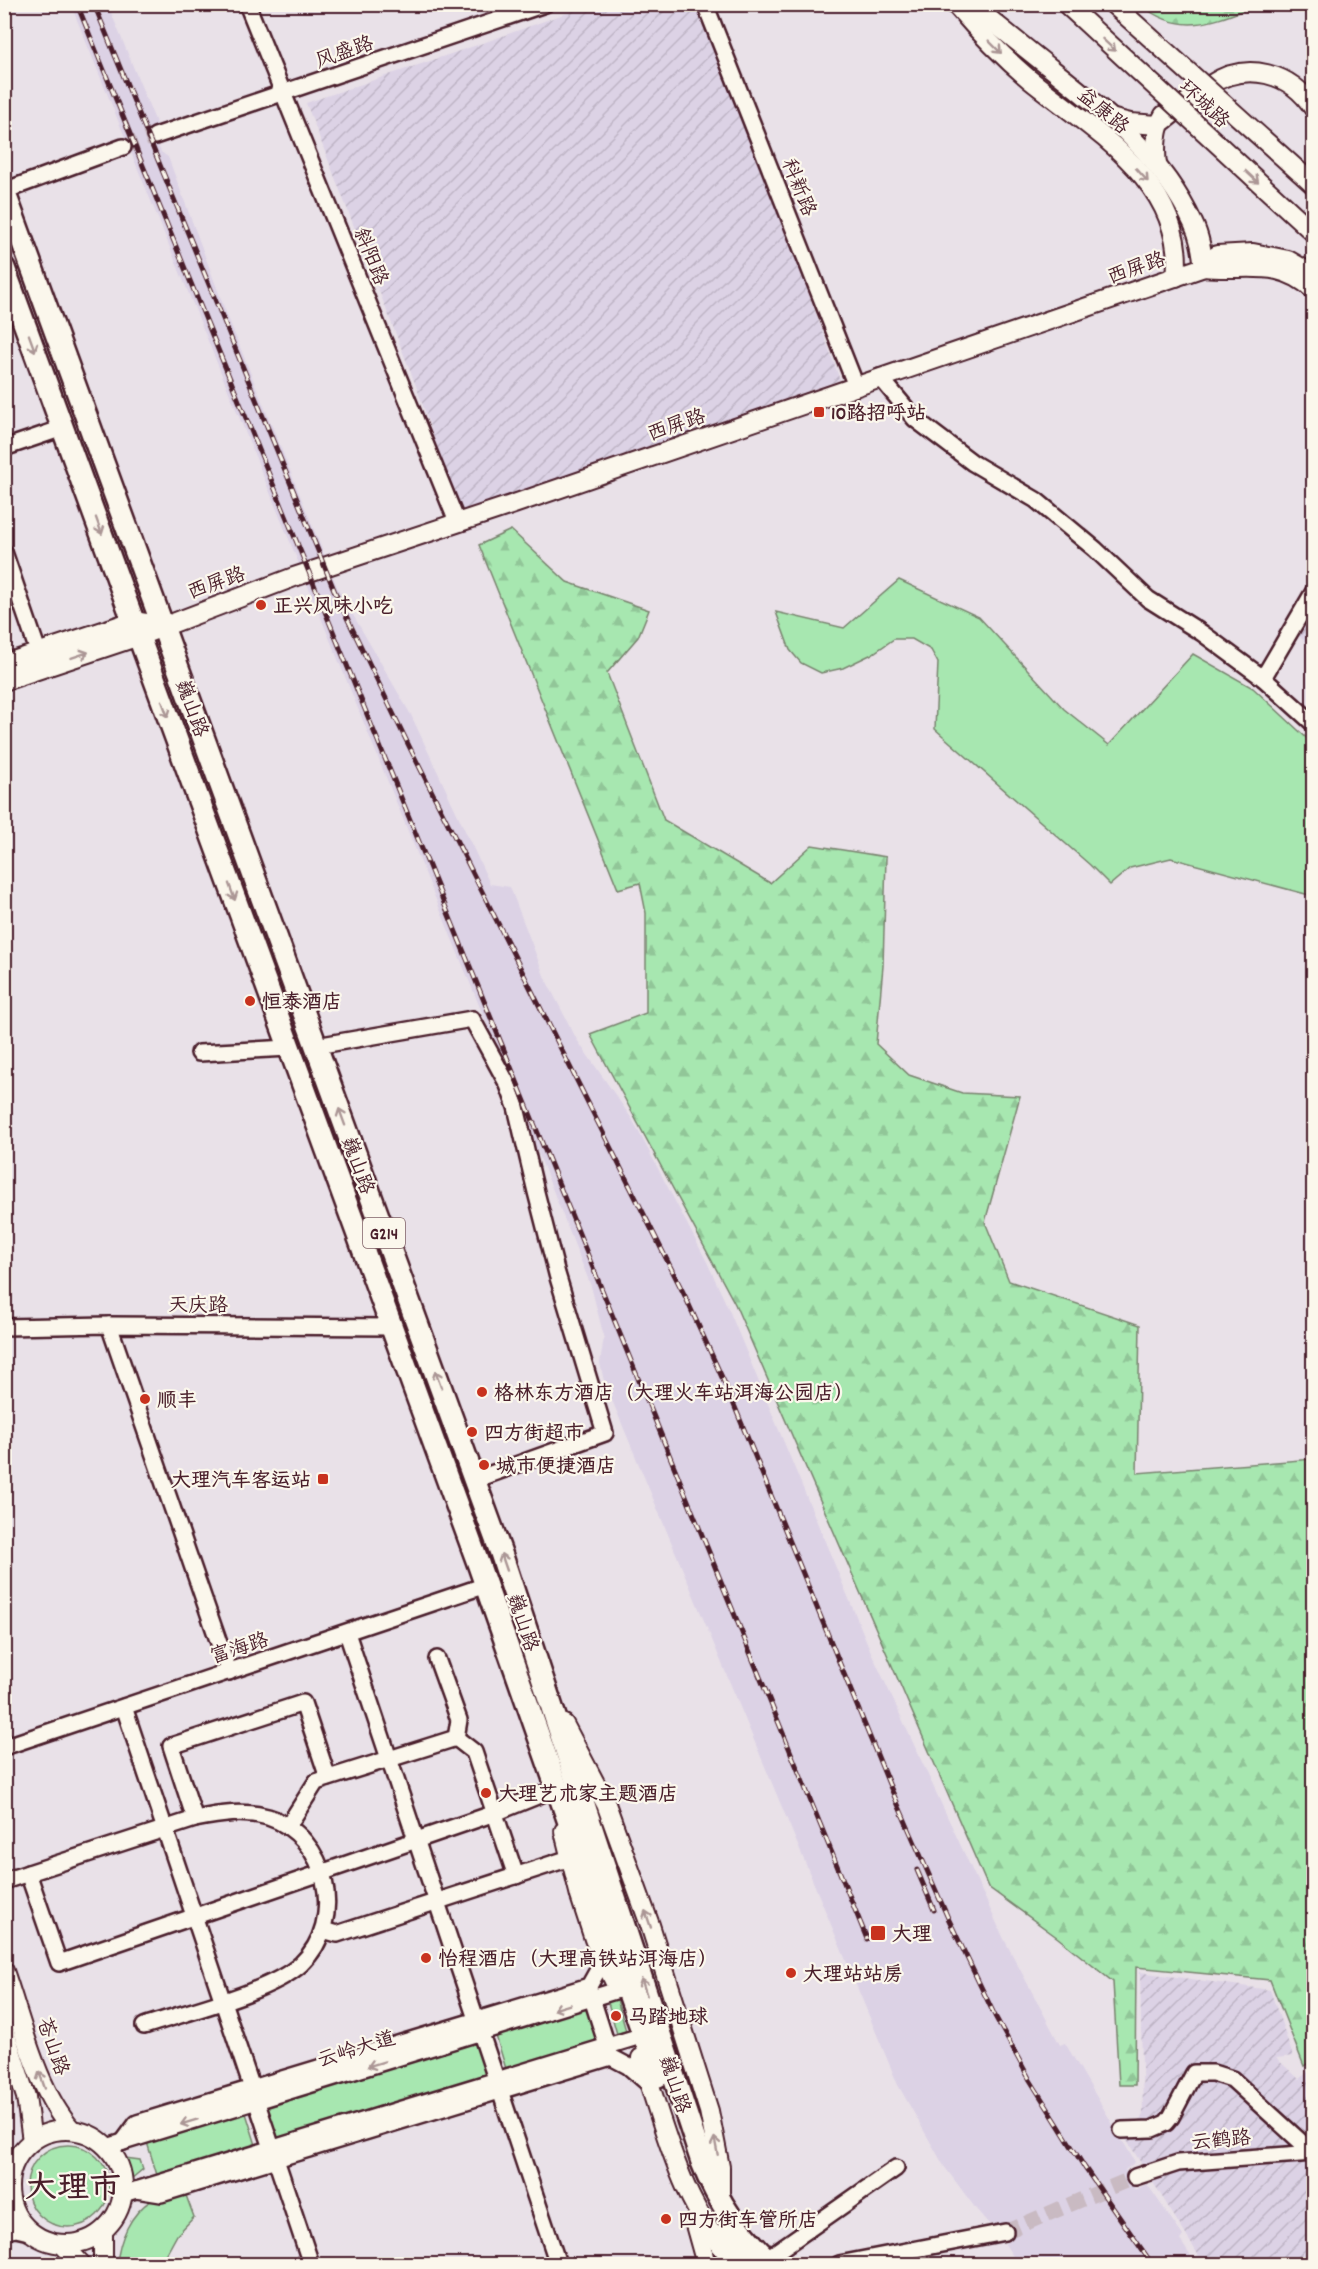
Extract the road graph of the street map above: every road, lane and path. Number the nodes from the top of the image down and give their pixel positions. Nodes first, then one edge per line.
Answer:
1 (247, 4) edge
2 (545, 4) edge
3 (705, 4) edge
4 (955, 4) edge
5 (971, 4) edge
6 (1066, 4) edge
7 (1113, 4) edge
8 (1314, 89) edge
9 (284, 94) junction
10 (1314, 109) edge
11 (1112, 119) junction
12 (1158, 124) junction
13 (155, 136) tunnel mouth
14 (123, 147) tunnel mouth
15 (1157, 165) junction
16 (1314, 185) edge
17 (4, 191) edge
18 (1314, 233) edge
19 (1204, 267) junction
20 (4, 268) edge
21 (1314, 275) edge
22 (1176, 277) junction
23 (1314, 290) edge
24 (880, 377) junction
25 (856, 386) junction
26 (63, 428) junction
27 (4, 448) edge
28 (457, 522) junction
29 (4, 552) edge
30 (10, 589) edge
31 (1314, 591) edge
32 (163, 626) junction
33 (136, 628) junction
34 (41, 660) junction
35 (4, 664) edge
36 (1263, 678) junction
37 (4, 681) edge
38 (1314, 724) edge
39 (316, 1046) junction
40 (288, 1048) junction
41 (199, 1053) dead end
42 (109, 1325) junction
43 (391, 1326) junction
44 (4, 1327) edge
45 (474, 1479) junction
46 (486, 1585) junction
47 (347, 1633) junction
48 (437, 1659) dead end
49 (229, 1672) junction
50 (124, 1707) junction
51 (456, 1738) junction
52 (4, 1747) edge
53 (388, 1759) junction
54 (328, 1778) junction
55 (557, 1788) junction
56 (495, 1812) junction
57 (195, 1819) junction
58 (288, 1826) junction
59 (165, 1830) junction
60 (416, 1840) junction
61 (570, 1858) junction
62 (323, 1872) junction
63 (28, 1873) junction
64 (516, 1876) junction
65 (4, 1881) edge
66 (436, 1902) junction
67 (194, 1916) junction
68 (323, 1930) junction
69 (600, 1951) junction
70 (4, 1971) edge
71 (618, 1990) junction
72 (591, 1992) junction
73 (222, 2001) junction
74 (144, 2026) dead end
75 (478, 2026) junction
76 (4, 2029) edge
77 (634, 2038) junction
78 (609, 2052) junction
79 (650, 2085) junction
80 (498, 2086) junction
81 (254, 2095) junction
82 (72, 2130) junction
83 (1122, 2130) dead end
84 (32, 2141) junction
85 (115, 2144) junction
86 (1313, 2153) edge
87 (274, 2154) junction
88 (896, 2168) dead end
89 (679, 2171) junction
90 (7, 2174) edge
91 (1135, 2177) tunnel mouth
92 (130, 2192) junction
93 (4, 2231) edge
94 (29, 2232) junction
95 (103, 2232) junction
96 (1005, 2232) tunnel mouth
97 (63, 2245) junction
98 (763, 2263) edge
99 (81, 2265) edge
100 (103, 2265) edge
101 (311, 2265) edge
102 (558, 2265) edge
103 (706, 2265) edge
104 (736, 2265) edge
105 (839, 2265) edge

1 - 9 street, 斜阳路
2 - 9 street, 风盛路
3 - 25 street, 科新路
4 -> 22 main road, 益康路
5 - 11 main road, 益康路
6 -> 18 main road, 环城路, bridge
7 - 16 main road, 环城路, bridge
8 - 12 main road
9 - 13 street, 风盛路
9 - 28 street, 斜阳路
10 - 12 main road
11 - 12 main road
11 - 15 main road, 益康路
12 - 15 main road
14 - 17 street
15 - 19 main road, 益康路
17 - 32 highway, 巍山路 / G214
19 - 21 main road, 西屏路
19 - 22 main road, 西屏路
19 - 23 main road
20 -> 26 highway, 巍山路 / G214
22 - 24 main road, 西屏路
24 - 25 main road, 西屏路
24 - 36 street
25 - 28 main road, 西屏路
26 - 27 street
26 -> 33 highway, 巍山路 / G214
28 - 32 main road, 西屏路
29 - 30 street
30 - 34 street
31 - 36 street
32 - 33 main road
32 - 39 highway, 巍山路 / G214
33 - 34 main road
33 -> 40 highway, 巍山路 / G214
34 - 35 main road
34 - 37 main road
36 - 38 street
39 - 40 highway
45 -> 39 highway, 巍山路 / G214
39 - 45 street
40 - 41 street
40 - 43 highway, 巍山路 / G214
42 - 43 street, 天庆路
42 - 44 street, 天庆路
42 - 49 street
43 - 46 highway, 巍山路 / G214
98 -> 45 highway, 巍山路 / G214
46 - 47 street, 富海路
46 - 55 highway, 巍山路 / G214
47 - 49 street, 富海路
47 - 53 street
48 - 51 street
49 - 50 street, 富海路
50 - 52 street, 富海路
50 - 59 street
51 - 53 street
51 - 56 street
53 - 54 street
53 - 60 street
54 - 57 street
54 - 58 street
55 - 56 street
55 - 61 main road
55 - 98 highway, 巍山路 / G214
56 - 60 street
56 - 64 street
57 - 58 street
57 - 59 street
58 - 62 street
59 - 63 street
59 - 67 street
60 - 62 street
60 - 66 street
61 - 64 street
61 - 69 main road
62 - 67 street
62 - 68 street
63 - 65 street
63 - 67 street
64 - 66 street
66 - 68 street
66 - 75 street
67 - 73 street
68 - 73 street
69 - 71 main road
69 - 72 street
82 -> 70 main road, 苍山路
71 - 72 street, 云岭大道
71 - 77 main road
72 - 75 street, 云岭大道
72 - 78 street
73 - 74 street
73 - 81 street
75 - 80 street
75 - 81 street, 云岭大道
76 - 84 main road
77 - 78 street
77 - 79 main road
78 - 79 street
78 - 80 street
79 - 89 main road
80 - 87 street
80 - 102 street
81 - 85 street, 云岭大道
81 - 87 street
82 - 84 main road
82 - 85 main road
83 - 86 street
84 - 90 main road
85 - 92 main road
86 - 91 street, 云鹤路
87 - 92 street
87 - 101 street
88 - 98 street
89 - 103 main road
89 - 104 main road
90 - 94 main road
92 - 95 main road
93 - 94 street
94 - 97 main road
95 - 97 main road
95 - 100 main road
96 - 105 street
97 - 99 main road

